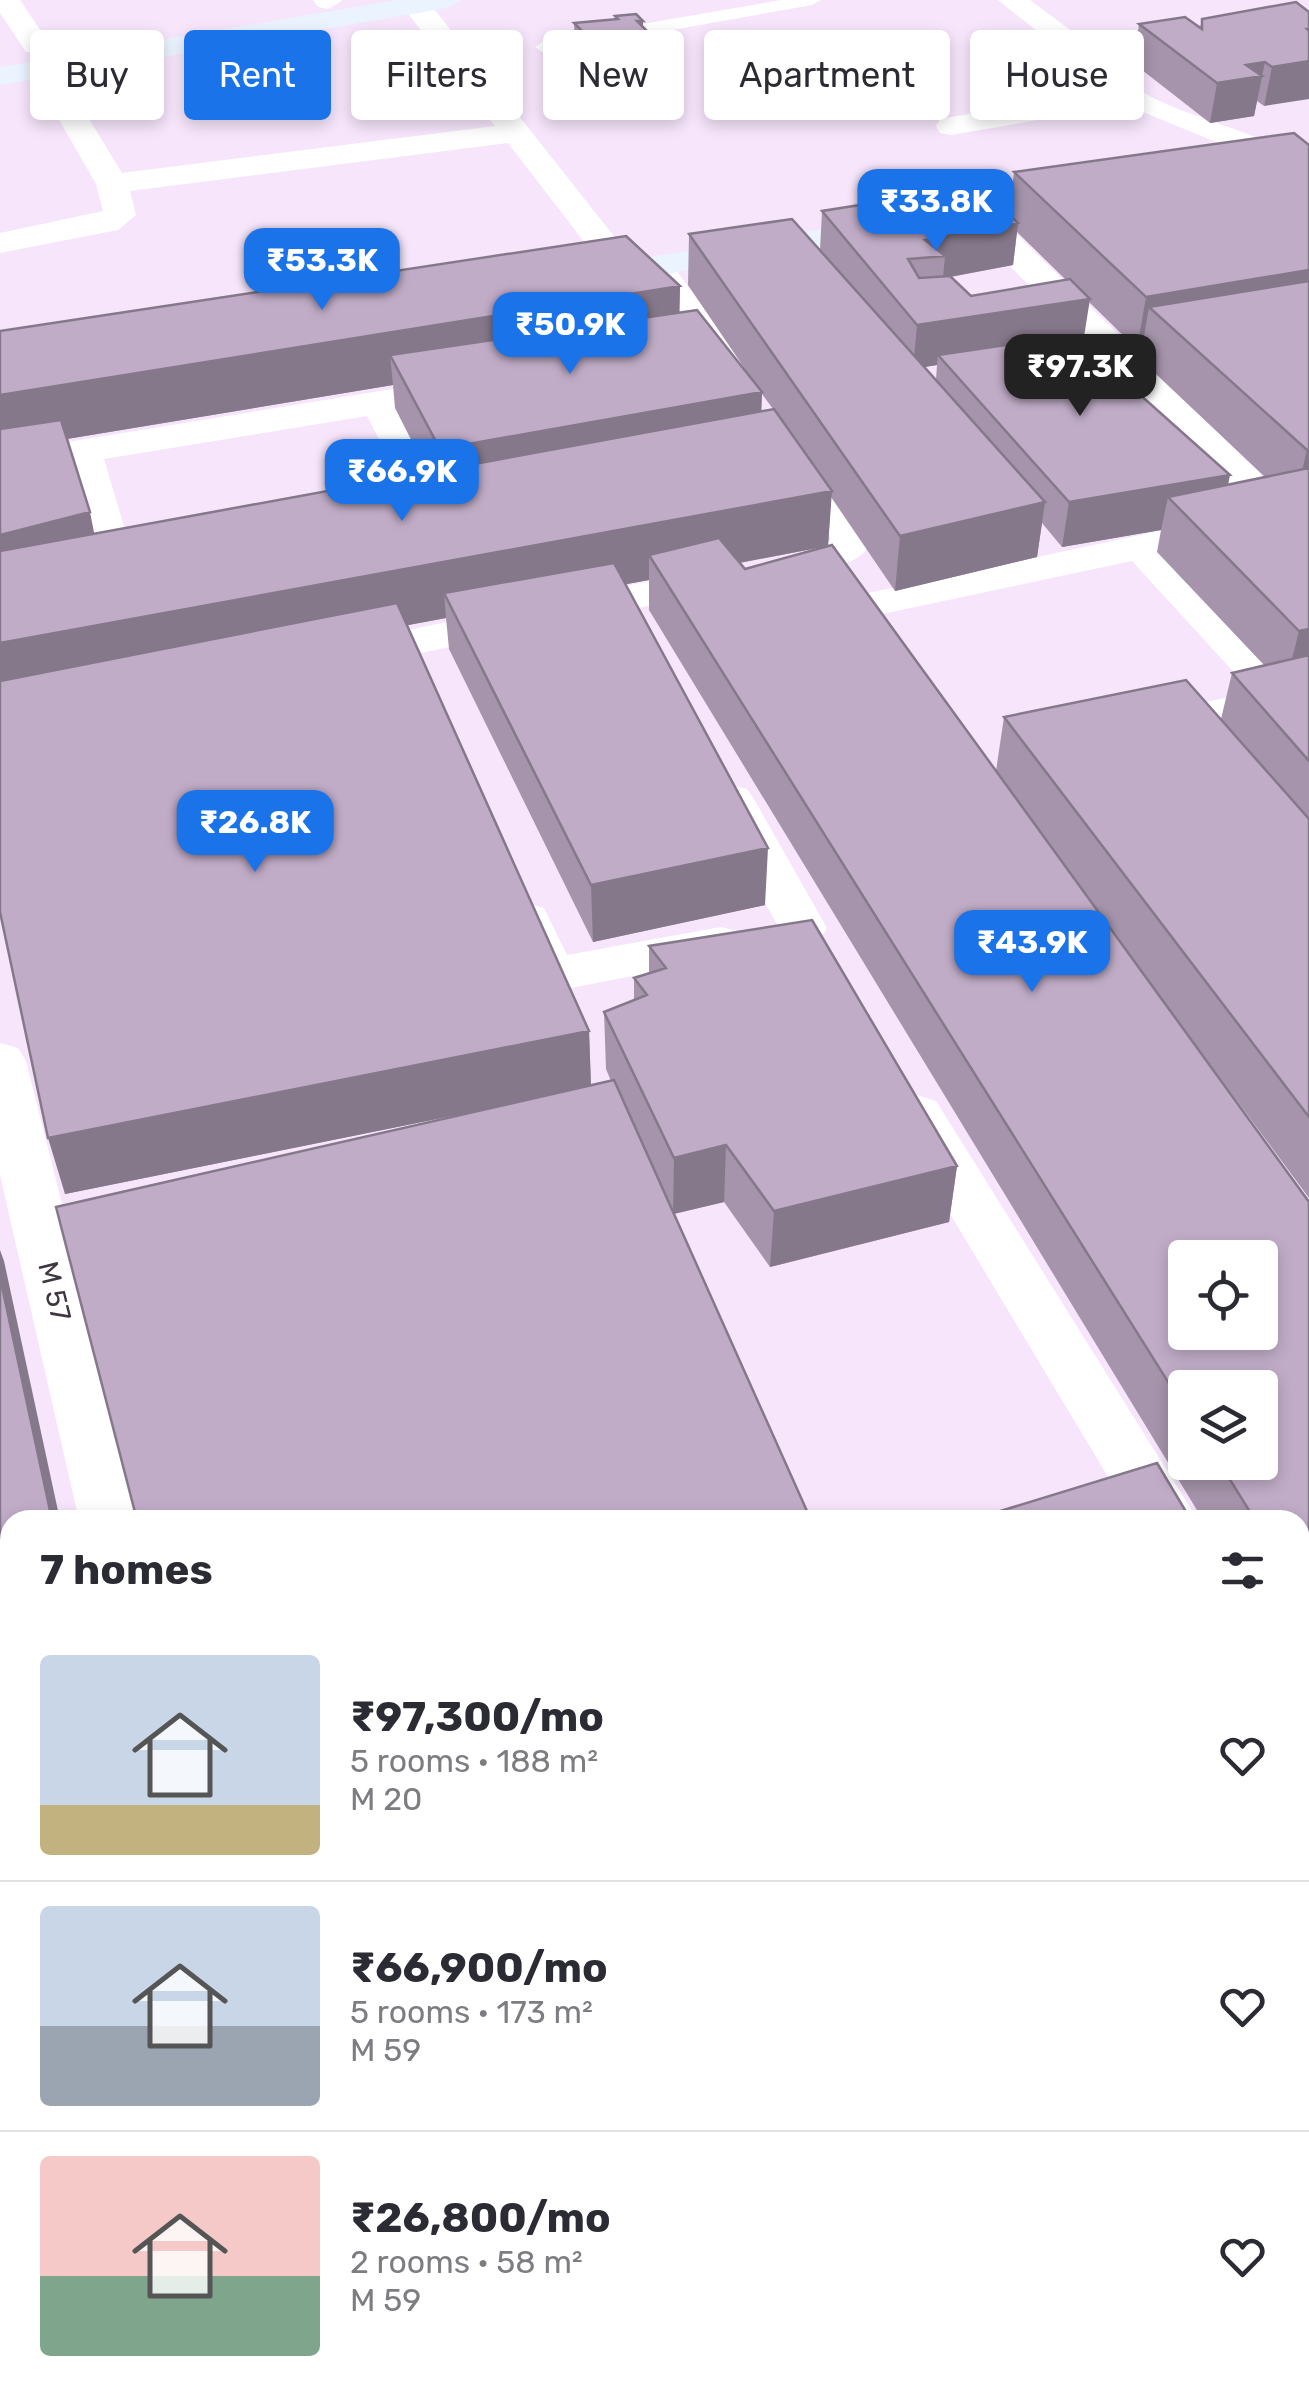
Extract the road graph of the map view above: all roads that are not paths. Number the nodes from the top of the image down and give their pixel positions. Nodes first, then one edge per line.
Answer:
1 (6, 0) edge
2 (330, 0) edge
3 (812, 0) edge
4 (1012, 0) edge
5 (432, 2) edge
6 (1309, 24) edge
7 (644, 30) edge
8 (1051, 30) edge
9 (164, 33) edge
10 (30, 40) edge
11 (164, 40) edge
12 (1144, 49) edge
13 (0, 52) edge
14 (30, 56) edge
15 (30, 62) edge
16 (0, 76) edge
17 (1144, 100) edge
18 (76, 120) edge
19 (986, 120) edge
20 (951, 126) dead end
21 (512, 133) junction
22 (1301, 172) edge
23 (1247, 173) edge
24 (112, 184) junction
25 (1112, 194) edge
26 (978, 215) junction
27 (0, 243) edge
28 (794, 244) junction
29 (640, 268) junction
30 (819, 275) edge
31 (546, 284) edge
32 (713, 346) junction
33 (1109, 346) junction
34 (674, 352) edge
35 (1073, 352) edge
36 (497, 383) edge
37 (379, 403) junction
38 (83, 452) junction
39 (0, 465) edge
40 (437, 513) edge
41 (1295, 514) edge
42 (1142, 547) junction
43 (796, 563) junction
44 (78, 580) edge
45 (301, 664) edge
46 (1296, 697) edge
47 (706, 755) edge
48 (1309, 864) edge
49 (512, 882) edge
50 (0, 1061) edge
51 (896, 1080) edge
52 (177, 1202) edge
53 (40, 1229) junction
54 (108, 1510) edge
55 (1160, 1510) edge

1 - 10 street
2 - 9 main road
3 - 7 lane
4 - 8 street
5 - 11 main road
5 - 21 street
6 - 12 street
13 - 14 main road
15 - 16 main road
17 - 22 street
18 - 24 street
19 - 20 street
21 - 24 street
21 - 29 street
22 - 23 main road
24 - 27 street
25 - 26 main road
26 - 28 main road
26 - 33 street
28 - 29 main road
28 - 30 street
29 - 31 main road
29 - 32 street
32 - 34 street
32 - 43 street
33 - 35 street
33 - 41 street
36 - 37 street
37 - 38 street
37 - 40 street
38 - 39 street
38 - 44 street
41 - 42 street
42 - 43 street
42 - 46 street
43 - 45 street
46 - 48 street
47 - 49 street
50 - 53 street, M 57
51 - 55 street
52 - 53 street
53 - 54 street, M 57

